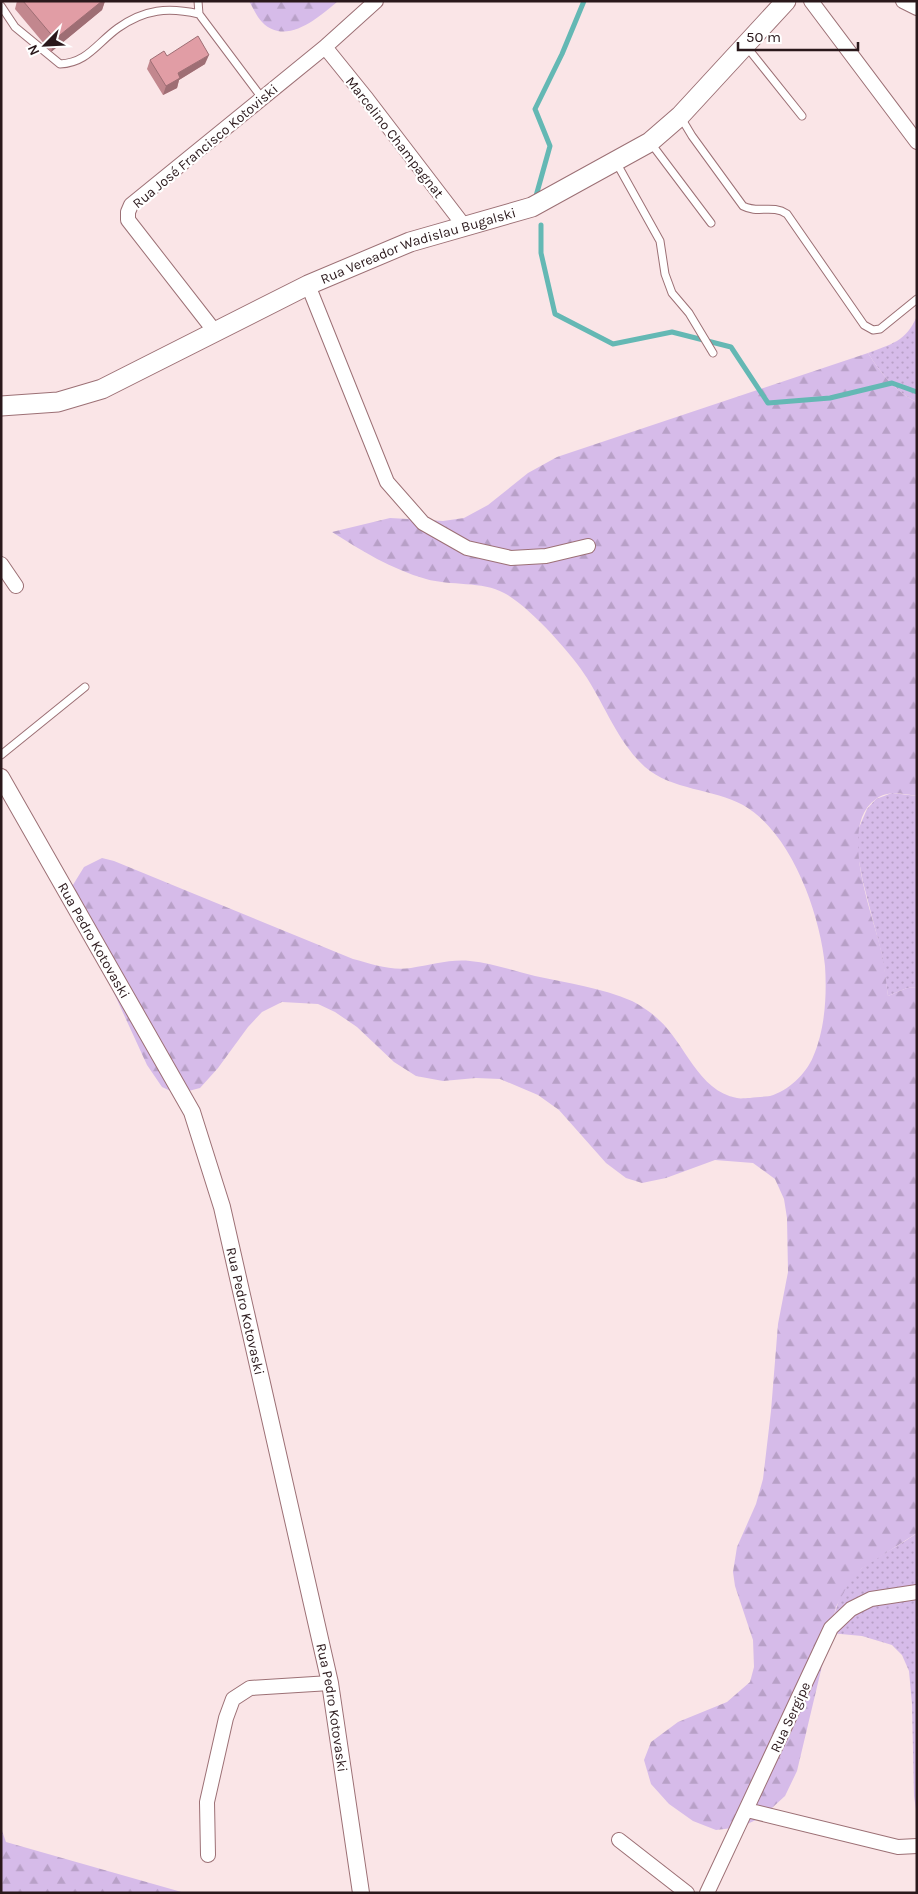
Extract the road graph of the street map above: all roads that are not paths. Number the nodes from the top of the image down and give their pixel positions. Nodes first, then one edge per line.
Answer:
1 (198, 1) edge
2 (376, 1) edge
3 (786, 1) edge
4 (811, 1) edge
5 (903, 1) edge
6 (1, 6) edge
7 (917, 8) edge
8 (199, 14) junction
9 (746, 46) junction
10 (325, 47) junction
11 (262, 98) junction
12 (680, 116) junction
13 (802, 116) dead end
14 (650, 142) junction
15 (917, 142) edge
16 (616, 161) junction
17 (711, 223) dead end
18 (465, 227) junction
19 (308, 285) junction
20 (917, 299) edge
21 (216, 333) junction
22 (713, 353) dead end
23 (1, 406) edge
24 (588, 546) dead end
25 (1, 564) edge
26 (16, 586) dead end
27 (85, 686) dead end
28 (1, 755) edge
29 (1, 777) edge
30 (917, 1592) edge
31 (330, 1683) junction
32 (747, 1810) junction
33 (619, 1840) dead end
34 (917, 1846) edge
35 (208, 1855) dead end
36 (361, 1893) edge
37 (686, 1893) edge
38 (707, 1893) edge

1 - 8 lane
2 - 10 street, Rua José Francisco Kotoviski
3 - 9 main road, Rua Vereador Wadislau Bugalski
4 - 15 street
5 - 7 street
6 - 8 lane
8 - 11 lane
9 - 12 main road, Rua Vereador Wadislau Bugalski
9 - 13 lane
10 - 11 street, Rua José Francisco Kotoviski
10 - 18 street, Marcelino Champagnat
11 - 21 street, Rua José Francisco Kotoviski
12 - 14 main road, Rua Vereador Wadislau Bugalski
12 - 20 lane
14 - 16 main road, Rua Vereador Wadislau Bugalski
14 - 17 lane
16 - 18 main road, Rua Vereador Wadislau Bugalski
16 - 22 lane
18 - 19 main road, Rua Vereador Wadislau Bugalski
19 - 21 main road, Rua Vereador Wadislau Bugalski
19 - 24 street
21 - 23 main road, Rua Vereador Wadislau Bugalski
25 - 26 street
27 - 28 lane
29 - 31 street, Rua Pedro Kotovaski
30 - 32 street, Rua Sergipe
31 - 35 street
31 - 36 street, Rua Pedro Kotovaski
32 - 34 street
32 - 38 street, Rua Sergipe
33 - 37 street

